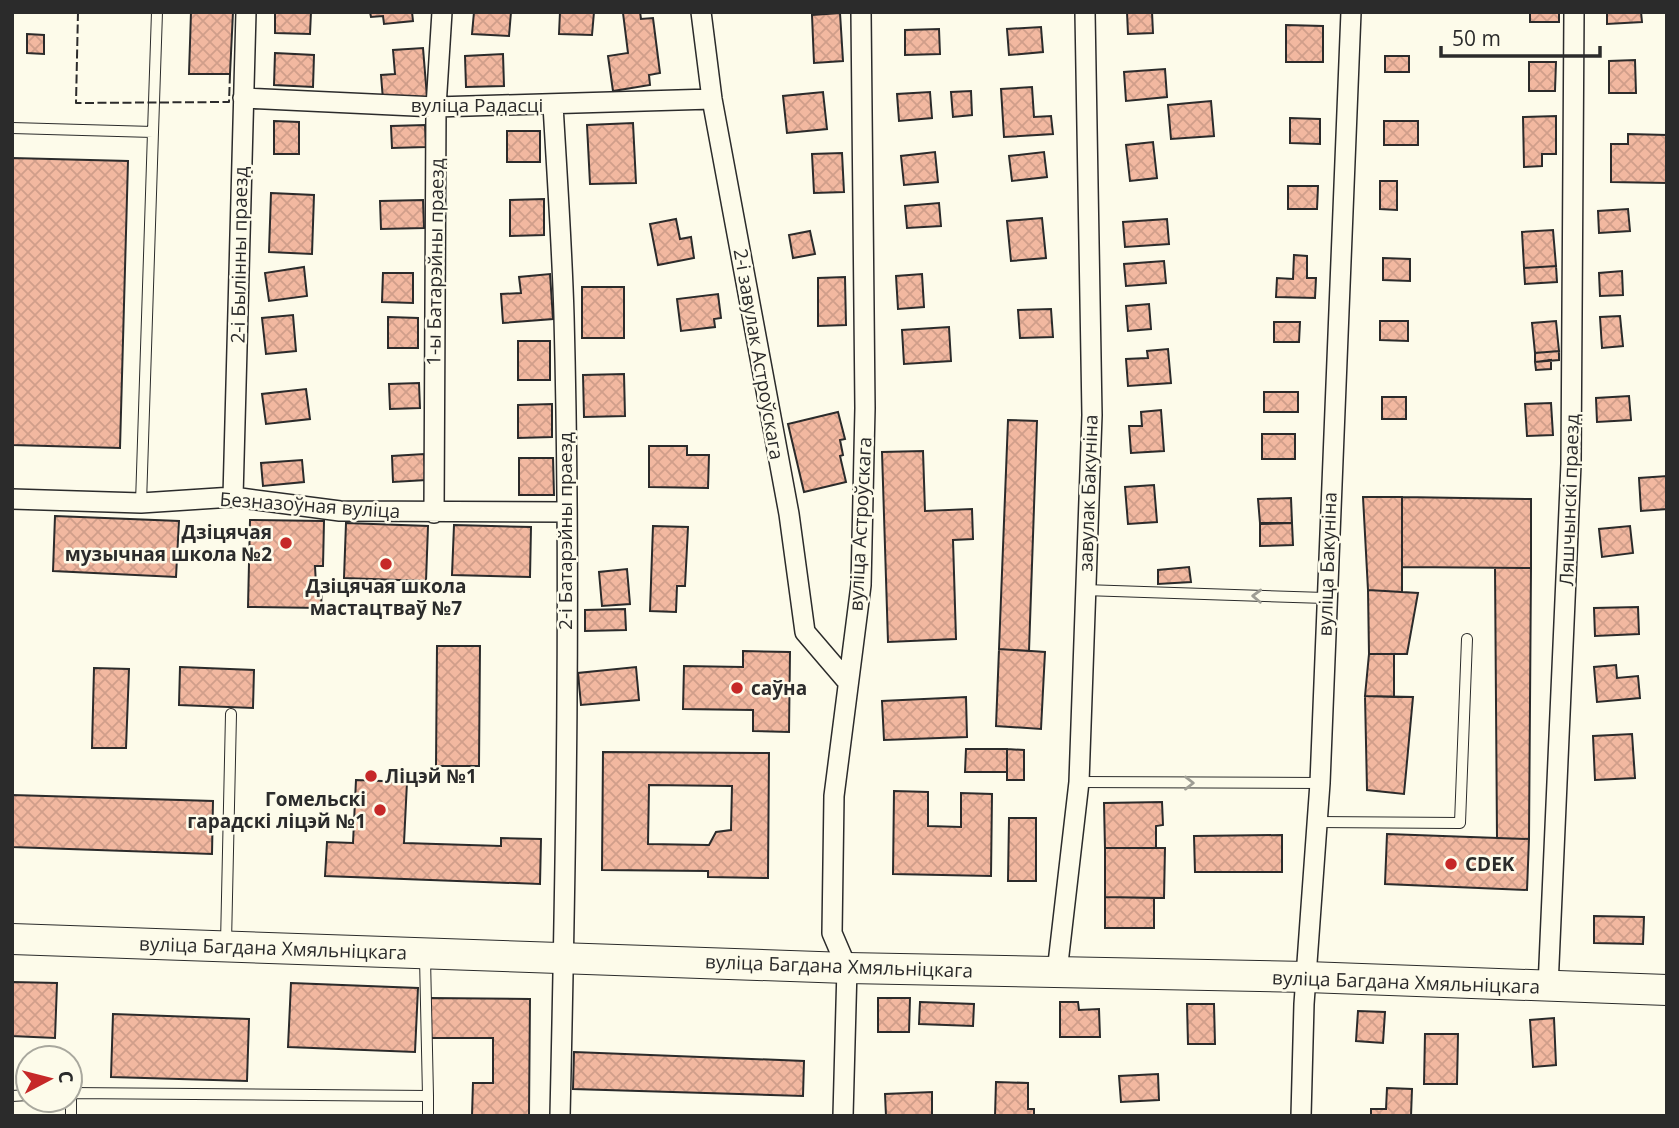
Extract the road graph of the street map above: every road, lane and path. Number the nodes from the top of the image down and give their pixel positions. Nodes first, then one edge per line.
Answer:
1 (158, 12) edge
2 (246, 12) edge
3 (442, 12) edge
4 (701, 12) edge
5 (861, 12) edge
6 (1085, 12) edge
7 (1351, 12) edge
8 (1574, 12) edge
9 (243, 98) junction
10 (712, 99) junction
11 (553, 105) junction
12 (436, 107) junction
13 (12, 128) edge
14 (153, 132) junction
15 (233, 497) junction
16 (12, 499) edge
17 (141, 503) junction
18 (566, 512) junction
19 (434, 513) junction
20 (1084, 590) junction
21 (1325, 598) junction
22 (1467, 639) dead end
23 (847, 681) junction
24 (231, 714) dead end
25 (1079, 782) junction
26 (1320, 783) junction
27 (1317, 822) junction
28 (12, 940) edge
29 (226, 947) junction
30 (425, 954) junction
31 (563, 957) junction
32 (847, 968) junction
33 (1057, 972) junction
34 (1307, 977) junction
35 (1548, 987) junction
36 (1667, 990) edge
37 (84, 1093) edge
38 (428, 1097) junction
39 (428, 1116) edge
40 (560, 1116) edge
41 (843, 1116) edge
42 (1301, 1116) edge

1 - 14 lane
2 - 9 street, 2-і Былінны праезд
3 - 12 street, 1-ы Батарэйны праезд
4 - 10 street, 2-і завулак Астроўскага
5 - 23 street, вуліца Астроўскага
6 - 20 street, завулак Бакуніна
7 - 21 street, вуліца Бакуніна
8 - 35 street, Ляшчынскі праезд
9 - 12 street, вуліца Радасці
9 - 15 street, 2-і Былінны праезд
10 - 11 street, вуліца Радасці
10 - 23 street, 2-і завулак Астроўскага
11 - 12 street, вуліца Радасці
11 - 18 street, 2-і Батарэйны праезд
12 - 19 street, 1-ы Батарэйны праезд
13 - 14 lane
14 - 17 lane
15 - 17 street, Безназоўная вуліца
15 - 19 street, Безназоўная вуліца
16 - 17 street, Безназоўная вуліца
18 - 19 street, Безназоўная вуліца
18 - 31 street, 2-і Батарэйны праезд
21 -> 20 lane
20 - 25 street, завулак Бакуніна
21 - 26 street, вуліца Бакуніна
22 - 27 lane
23 - 32 street, вуліца Астроўскага
24 - 29 lane
25 -> 26 lane
25 - 33 street, завулак Бакуніна
26 - 27 street, вуліца Бакуніна
27 - 34 street, вуліца Бакуніна
28 - 29 main road, вуліца Багдана Хмяльніцкага
29 - 30 main road, вуліца Багдана Хмяльніцкага
30 - 31 main road, вуліца Багдана Хмяльніцкага
30 - 38 lane
31 - 32 main road, вуліца Багдана Хмяльніцкага
31 - 40 street, 2-і Батарэйны праезд
32 - 33 main road, вуліца Багдана Хмяльніцкага
32 - 41 street, вуліца Астроўскага
33 - 34 main road, вуліца Багдана Хмяльніцкага
34 - 35 main road, вуліца Багдана Хмяльніцкага
34 - 42 street, вуліца Бакуніна
35 - 36 main road, вуліца Багдана Хмяльніцкага
37 - 38 lane
38 - 39 lane

